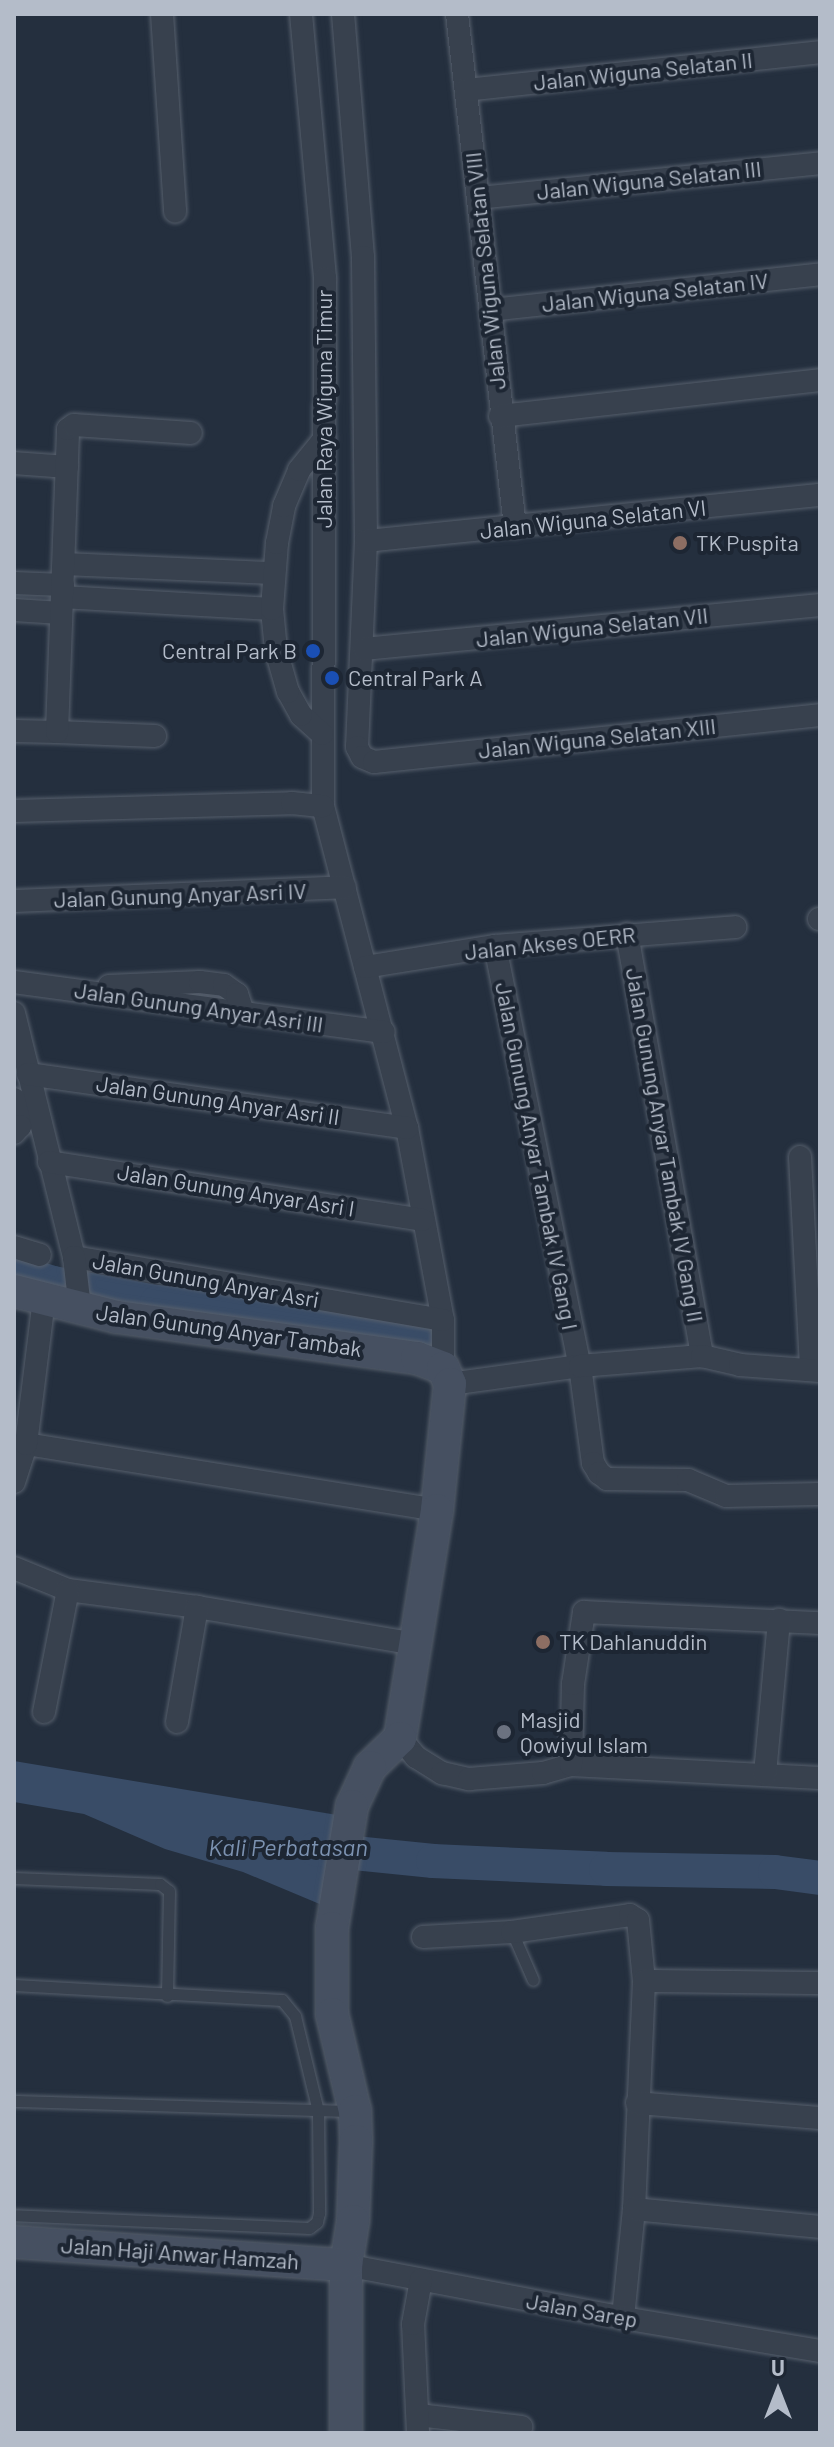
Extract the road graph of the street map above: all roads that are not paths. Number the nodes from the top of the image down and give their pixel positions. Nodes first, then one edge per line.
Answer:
1 (162, 14) edge
2 (301, 14) edge
3 (343, 14) edge
4 (457, 14) edge
5 (820, 52) edge
6 (466, 90) junction
7 (820, 163) edge
8 (478, 198) junction
9 (175, 212) dead end
10 (820, 274) edge
11 (491, 310) junction
12 (820, 380) edge
13 (500, 416) junction
14 (191, 433) dead end
15 (325, 438) junction
16 (14, 463) edge
17 (67, 467) junction
18 (820, 495) edge
19 (515, 527) junction
20 (366, 541) junction
21 (273, 573) junction
22 (14, 583) edge
23 (63, 590) junction
24 (820, 605) edge
25 (272, 609) junction
26 (14, 610) edge
27 (364, 649) junction
28 (820, 715) edge
29 (14, 731) edge
30 (57, 732) junction
31 (322, 734) junction
32 (155, 736) dead end
33 (374, 762) joint
34 (323, 806) junction
35 (14, 811) edge
36 (345, 887) junction
37 (14, 901) edge
38 (735, 927) dead end
39 (627, 934) junction
40 (495, 946) junction
41 (365, 967) junction
42 (14, 982) edge
43 (14, 1013) edge
44 (384, 1032) junction
45 (28, 1074) junction
46 (14, 1099) edge
47 (407, 1128) junction
48 (14, 1133) edge
49 (800, 1157) dead end
50 (49, 1162) junction
51 (423, 1220) junction
52 (14, 1247) edge
53 (40, 1255) dead end
54 (74, 1261) junction
55 (29, 1295) edge
56 (79, 1300) junction
57 (443, 1320) junction
58 (702, 1356) junction
59 (580, 1366) junction
60 (816, 1371) edge
61 (446, 1376) junction
62 (26, 1444) junction
63 (14, 1482) edge
64 (820, 1494) edge
65 (437, 1510) junction
66 (14, 1568) edge
67 (68, 1590) junction
68 (197, 1607) junction
69 (779, 1620) junction
70 (820, 1623) edge
71 (416, 1644) junction
72 (44, 1712) dead end
73 (177, 1722) dead end
74 (400, 1738) junction
75 (571, 1765) junction
76 (765, 1774) junction
77 (820, 1778) edge
78 (14, 1878) edge
79 (512, 1932) junction
80 (423, 1937) dead end
81 (533, 1980) dead end
82 (644, 1981) junction
83 (820, 1983) edge
84 (14, 1985) edge
85 (167, 1996) junction
86 (14, 2101) edge
87 (637, 2103) junction
88 (318, 2111) junction
89 (355, 2111) junction
90 (820, 2118) edge
91 (634, 2209) junction
92 (14, 2215) edge
93 (820, 2227) edge
94 (14, 2242) edge
95 (346, 2265) junction
96 (392, 2279) junction
97 (421, 2280) junction
98 (411, 2317) junction
99 (623, 2318) junction
100 (820, 2351) edge
101 (418, 2424) edge
102 (521, 2427) dead end
103 (346, 2433) edge

1 - 9 street
2 - 15 street, Jalan Raya Wiguna Timur
3 - 20 street, Jalan Raya Wiguna Timur
4 - 6 street, Jalan Wiguna Selatan VIII
5 - 6 street, Jalan Wiguna Selatan II
6 - 8 street, Jalan Wiguna Selatan VIII
7 - 8 street, Jalan Wiguna Selatan III
8 - 11 street, Jalan Wiguna Selatan VIII
10 - 11 street, Jalan Wiguna Selatan IV
11 - 13 street, Jalan Wiguna Selatan VIII
12 - 13 street
13 - 19 street, Jalan Wiguna Selatan VIII
14 - 17 street
15 - 21 street
15 - 31 street, Jalan Raya Wiguna Timur
16 - 17 street
17 - 23 street
18 - 19 street, Jalan Wiguna Selatan VI
19 - 20 street, Jalan Wiguna Selatan VI
20 - 27 street, Jalan Raya Wiguna Timur
21 - 23 street
21 - 25 street
22 - 23 street
23 - 25 street
23 - 26 street
23 - 30 street
24 - 27 street, Jalan Wiguna Selatan VII
25 - 31 street
27 - 33 street, Jalan Raya Wiguna Timur
28 - 33 street, Jalan Wiguna Selatan XIII
29 - 30 street
30 - 32 street
31 - 34 street, Jalan Raya Wiguna Timur
34 - 35 street
34 - 36 street, Jalan Raya Wiguna Timur
36 - 37 street, Jalan Gunung Anyar Asri IV
36 - 41 street, Jalan Raya Wiguna Timur
38 - 39 street, Jalan Akses OERR
39 - 40 street, Jalan Akses OERR
39 - 58 street, Jalan Gunung Anyar Tambak IV Gang II
40 - 41 street, Jalan Akses OERR
40 - 59 street, Jalan Gunung Anyar Tambak IV Gang I
41 - 44 street, Jalan Raya Wiguna Timur
42 - 44 street, Jalan Gunung Anyar Asri III
43 - 45 street, Jalan Gunung Anyar Asri
44 - 47 street, Jalan Raya Wiguna Timur
45 - 47 street, Jalan Gunung Anyar Asri II
45 - 50 street, Jalan Gunung Anyar Asri
46 - 48 street
47 - 51 street, Jalan Raya Wiguna Timur
49 - 60 street
50 - 51 street, Jalan Gunung Anyar Asri I
50 - 54 street, Jalan Gunung Anyar Asri
51 - 57 street, Jalan Raya Wiguna Timur
52 - 53 street
54 - 56 street, Jalan Gunung Anyar Asri
54 - 57 street, Jalan Gunung Anyar Asri
55 - 56 street, Jalan Gunung Anyar Tambak
55 - 62 street
56 - 61 street, Jalan Gunung Anyar Tambak
57 - 61 street, Jalan Raya Wiguna Timur
58 - 59 street
58 - 60 street
59 - 61 street
59 - 64 street, Jalan Gunung Anyar Tambak IV Gang I
61 - 65 street
62 - 63 street
62 - 65 street
65 - 71 street
66 - 67 street
67 - 68 street
67 - 72 street
68 - 71 street
68 - 73 street
69 - 70 street
69 - 75 street
69 - 76 street
71 - 74 street
74 - 75 street
74 - 89 street
75 - 76 street
76 - 77 street
78 - 85 lane
79 - 80 street
79 - 81 lane
79 - 82 street
82 - 83 street
82 - 87 street
84 - 85 lane
85 - 88 lane
86 - 88 lane
87 - 90 street
87 - 91 street
88 - 89 lane
88 - 92 lane
89 - 95 street
91 - 93 street
91 - 99 street
94 - 95 street, Jalan Haji Anwar Hamzah
95 - 96 street, Jalan Sarep
95 - 103 street
96 - 97 street, Jalan Sarep
96 - 98 street
97 - 98 street
97 - 99 street, Jalan Sarep
98 - 101 street
99 - 100 street, Jalan Sarep
101 - 102 street

